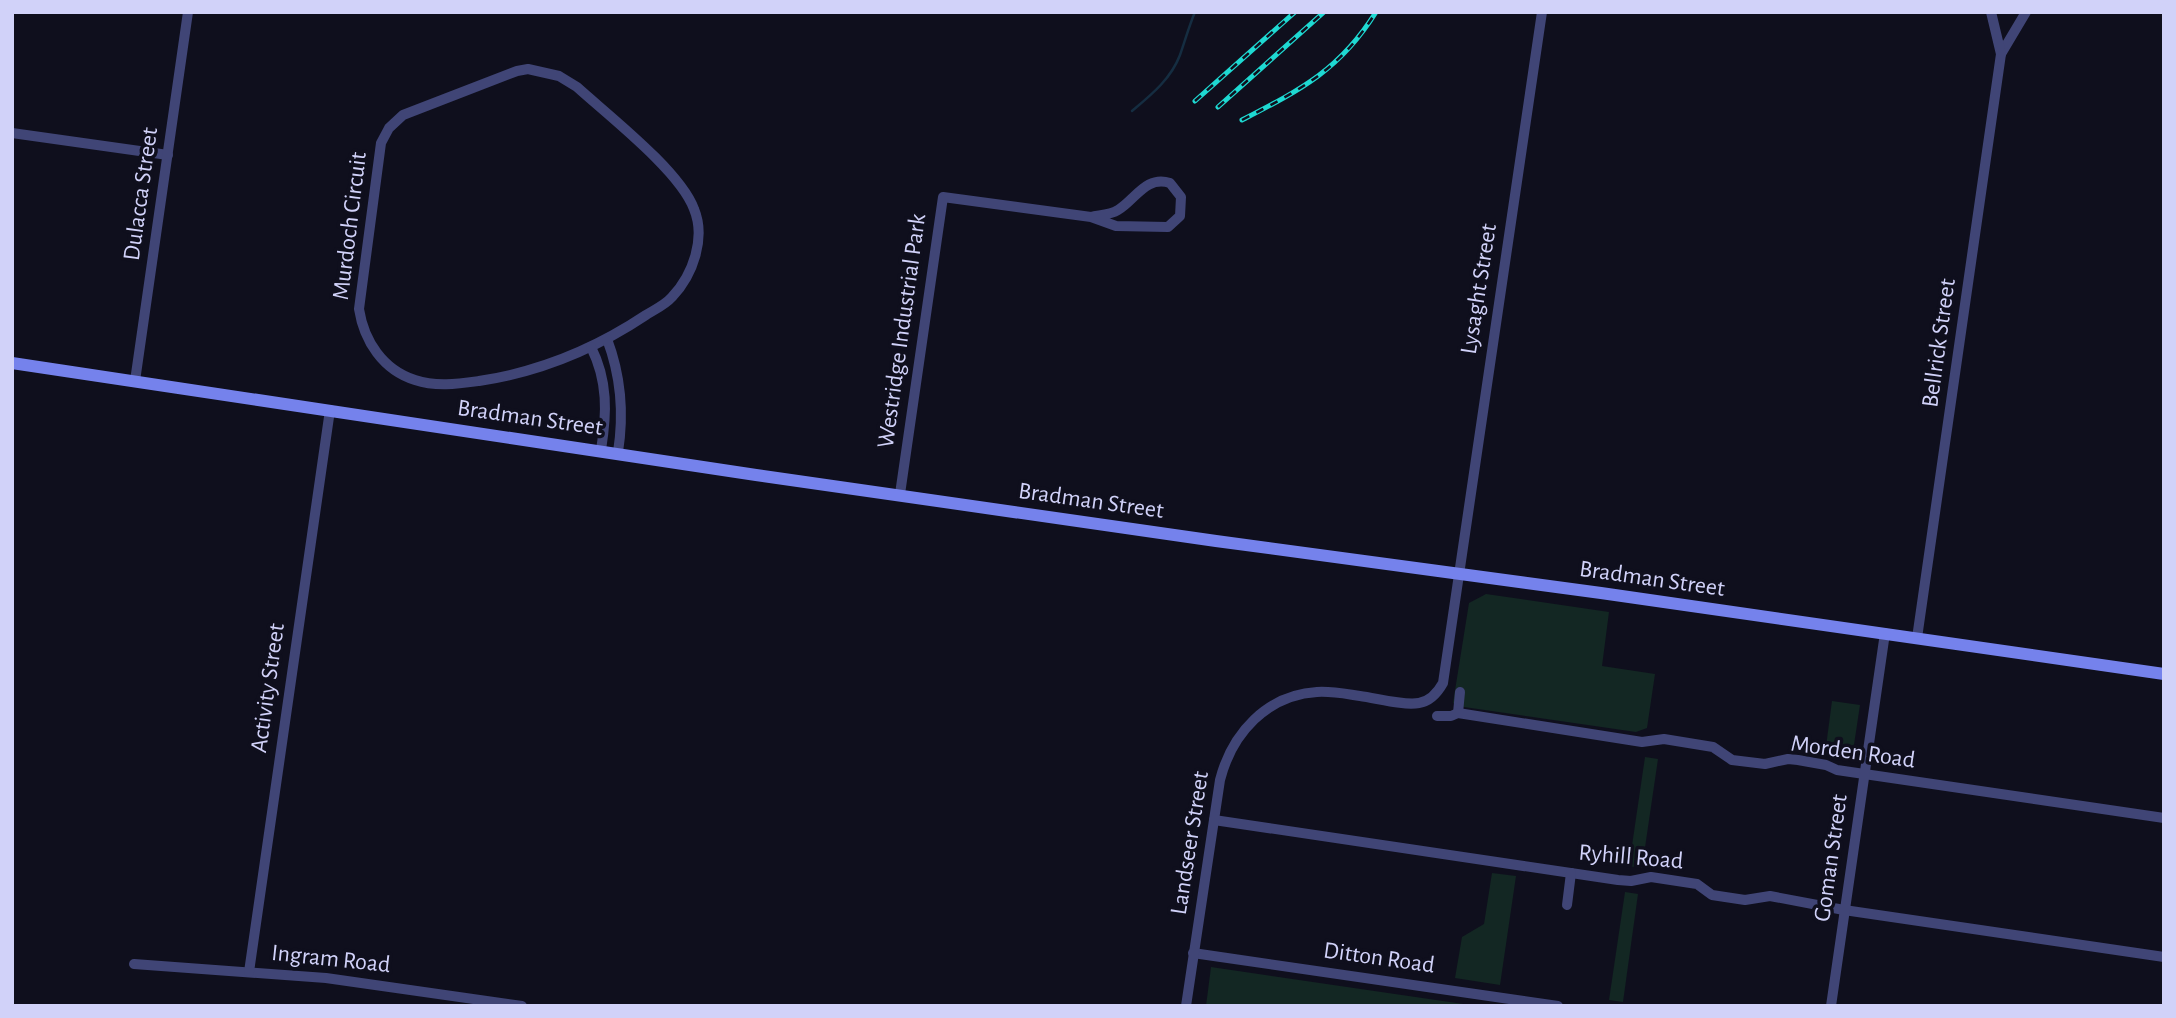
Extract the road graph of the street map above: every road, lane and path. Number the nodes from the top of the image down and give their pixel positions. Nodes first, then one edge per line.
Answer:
1 (188, 12) edge
2 (1542, 12) edge
3 (1991, 12) edge
4 (2026, 12) edge
5 (2001, 54) junction
6 (12, 133) edge
7 (168, 155) junction
8 (1090, 217) junction
9 (607, 339) junction
10 (592, 347) junction
11 (12, 363) edge
12 (135, 382) junction
13 (330, 410) junction
14 (601, 450) junction
15 (618, 452) junction
16 (900, 494) junction
17 (1460, 573) junction
18 (1885, 633) junction
19 (1917, 638) junction
20 (2164, 674) edge
21 (1460, 692) dead end
22 (1458, 713) junction
23 (1437, 716) dead end
24 (1865, 774) junction
25 (2164, 818) edge
26 (1214, 820) junction
27 (1571, 873) junction
28 (1567, 905) dead end
29 (1844, 910) junction
30 (1194, 953) junction
31 (2164, 957) edge
32 (134, 964) dead end
33 (248, 972) junction
34 (522, 1006) edge
35 (1186, 1006) edge
36 (1558, 1006) edge
37 (1831, 1006) edge

1 - 7 street, Dulacca Street
2 - 17 street, Lysaght Street
3 - 5 street, Bellrick Street
4 - 5 street, Bellrick Street
5 - 19 street, Bellrick Street
6 - 7 street
7 - 12 street, Dulacca Street
8 - 8 street, Westridge Industrial Park
8 - 16 street, Westridge Industrial Park
9 - 10 street, Murdoch Circuit
9 - 10 street, Murdoch Circuit
9 - 15 street
10 - 14 street
11 - 12 main road, Bradman Street
12 - 13 main road, Bradman Street
13 - 14 main road, Bradman Street
13 - 33 street, Activity Street
14 - 15 main road, Bradman Street
15 - 16 main road, Bradman Street
16 - 17 main road, Bradman Street
17 - 18 main road, Bradman Street
17 - 26 street, Landseer Street
18 - 19 main road, Bradman Street
18 - 24 street, Goman Street
19 - 20 main road, Bradman Street
21 - 22 street
22 - 23 street, Morden Road
22 - 24 street, Morden Road
24 - 25 street, Morden Road
24 - 29 street, Goman Street
26 - 27 street, Ryhill Road
26 - 30 street, Landseer Street
27 - 28 street
27 - 29 street, Ryhill Road
29 - 31 street, Ryhill Road
29 - 37 street, Goman Street
30 - 35 street, Landseer Street
30 - 36 street, Ditton Road
32 - 33 street, Ingram Road
33 - 34 street, Ingram Road

